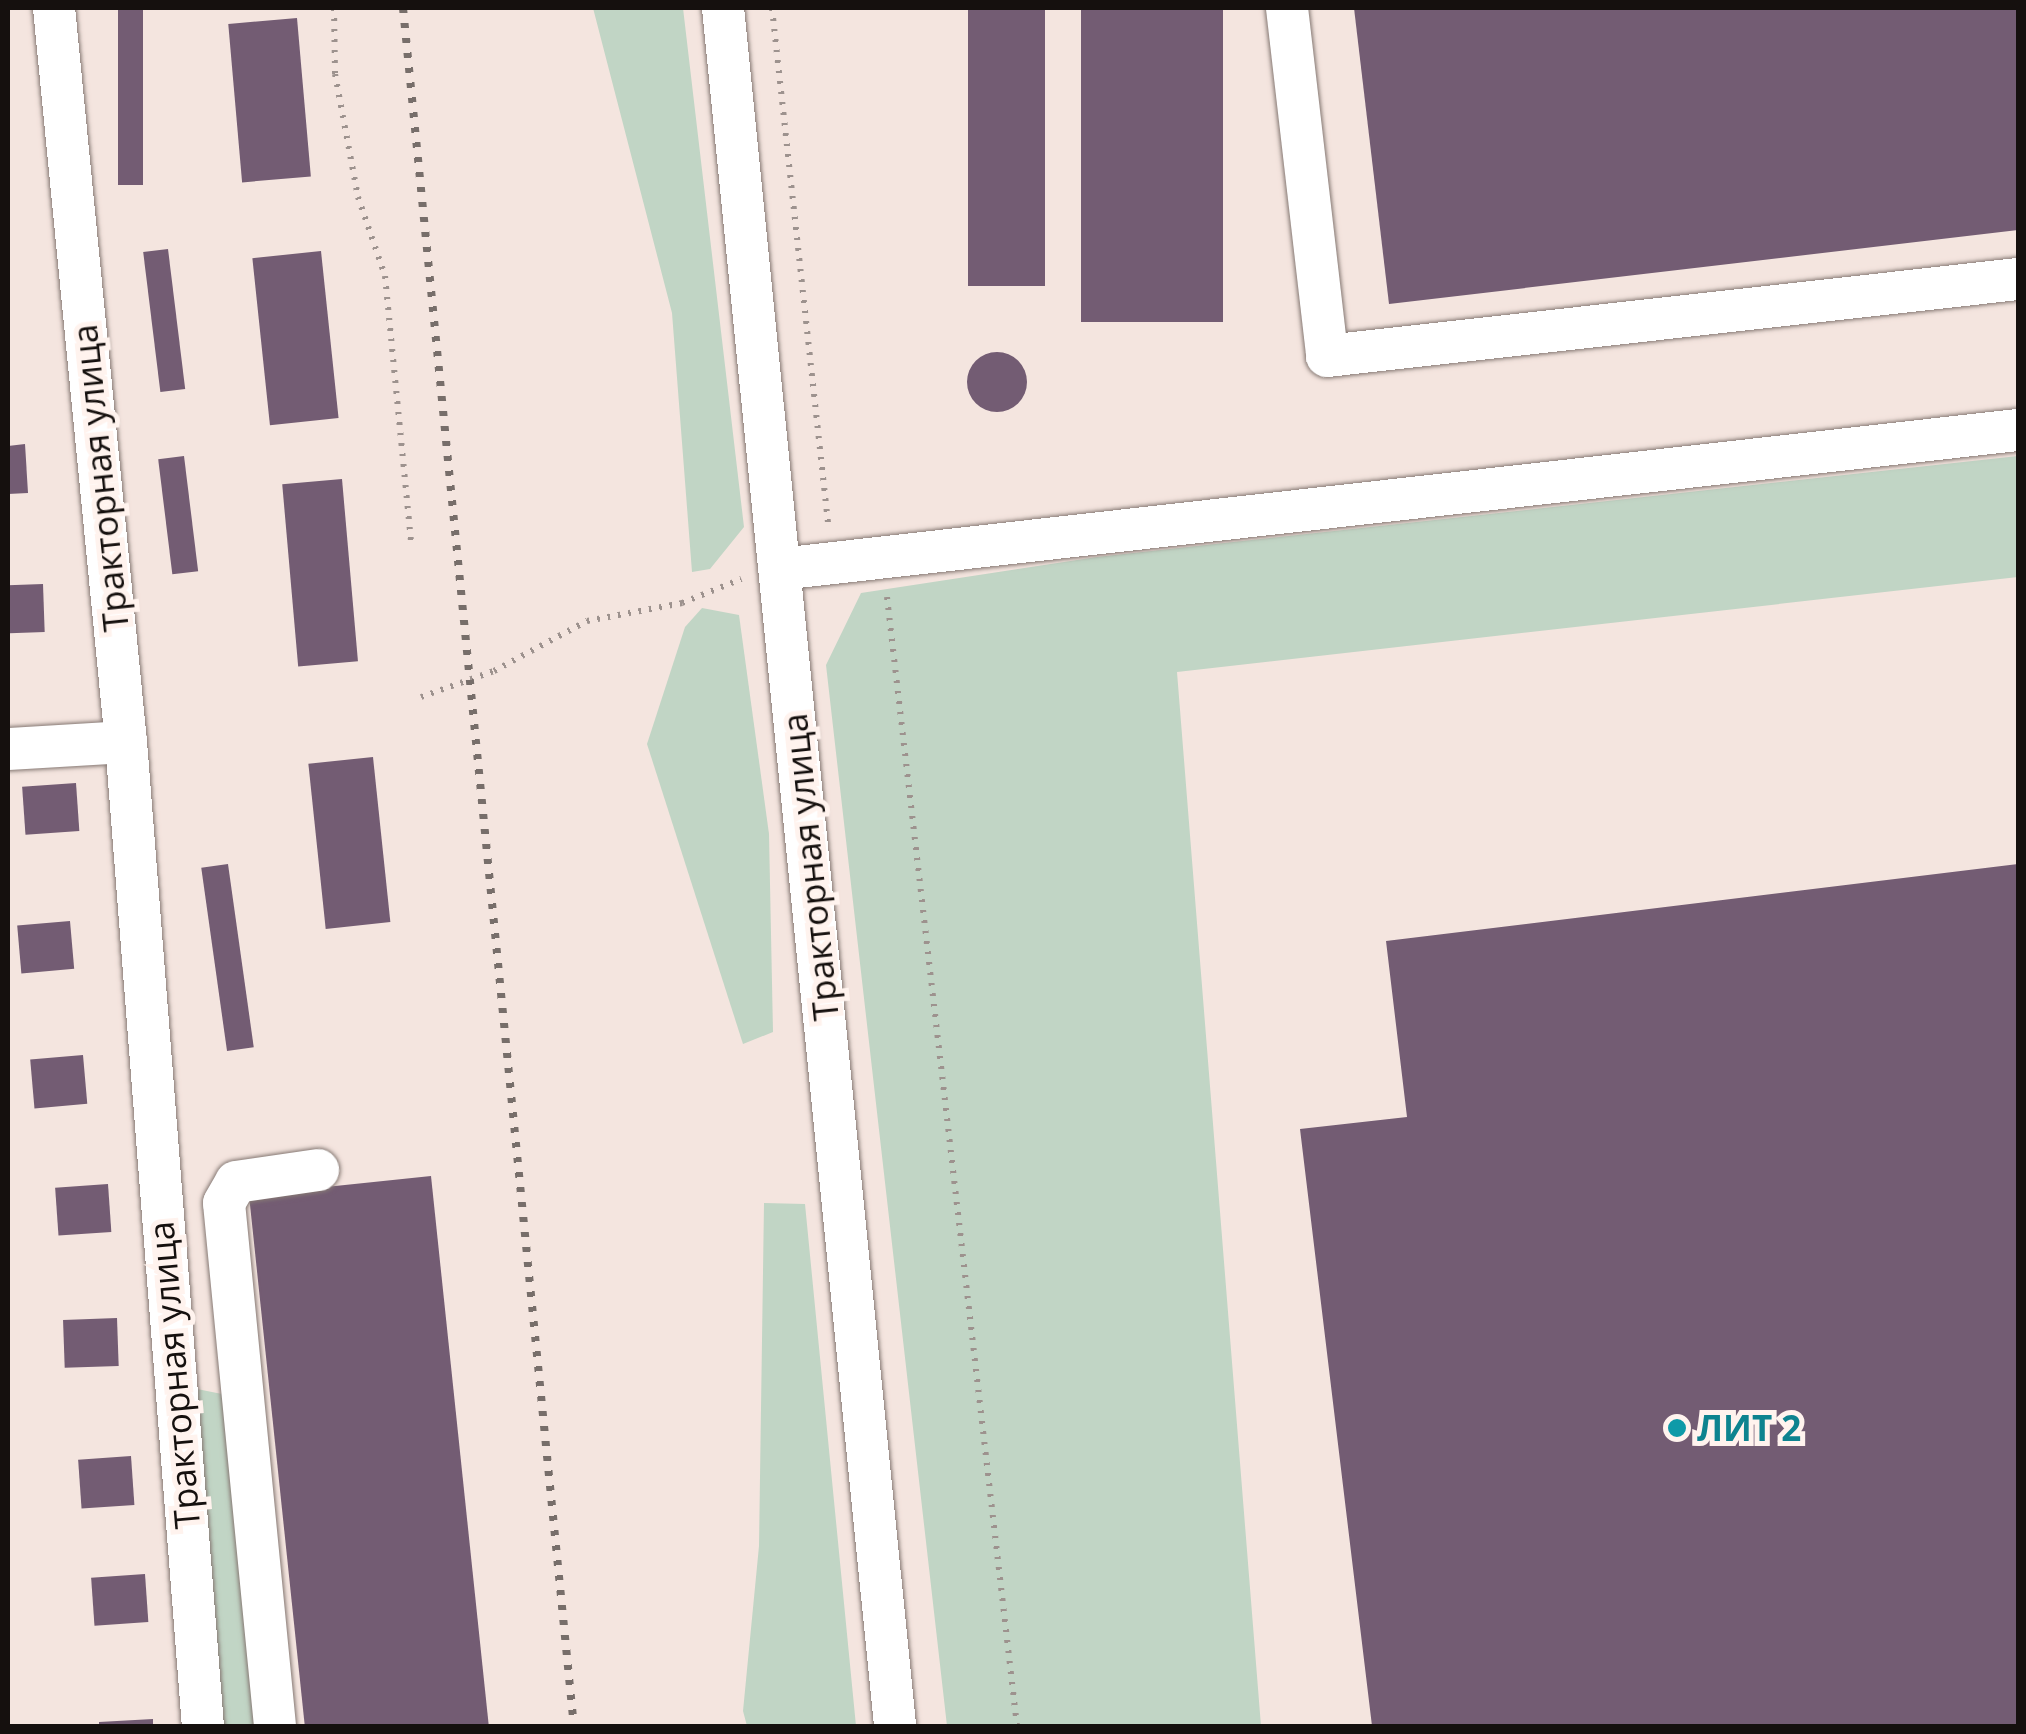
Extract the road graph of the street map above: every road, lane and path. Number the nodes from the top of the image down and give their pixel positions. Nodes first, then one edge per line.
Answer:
1 (54, 8) edge
2 (334, 8) edge
3 (723, 8) edge
4 (772, 8) edge
5 (1287, 8) edge
6 (2018, 279) edge
7 (2018, 430) edge
8 (411, 542) dead end
9 (882, 556) junction
10 (830, 563) junction
11 (780, 569) junction
12 (421, 697) dead end
13 (126, 742) junction
14 (8, 749) edge
15 (318, 1170) dead end
16 (203, 1726) edge
17 (275, 1726) edge
18 (895, 1726) edge
19 (1017, 1726) edge

1 - 13 street, Тракторная улица
2 - 8 path
3 - 11 street, Тракторная улица
4 - 10 path
5 - 6 street
7 - 9 street
9 - 10 street
9 - 19 path
10 - 11 street
11 - 12 path
11 - 18 street, Тракторная улица
13 - 14 street
13 - 16 street, Тракторная улица
15 - 17 street

